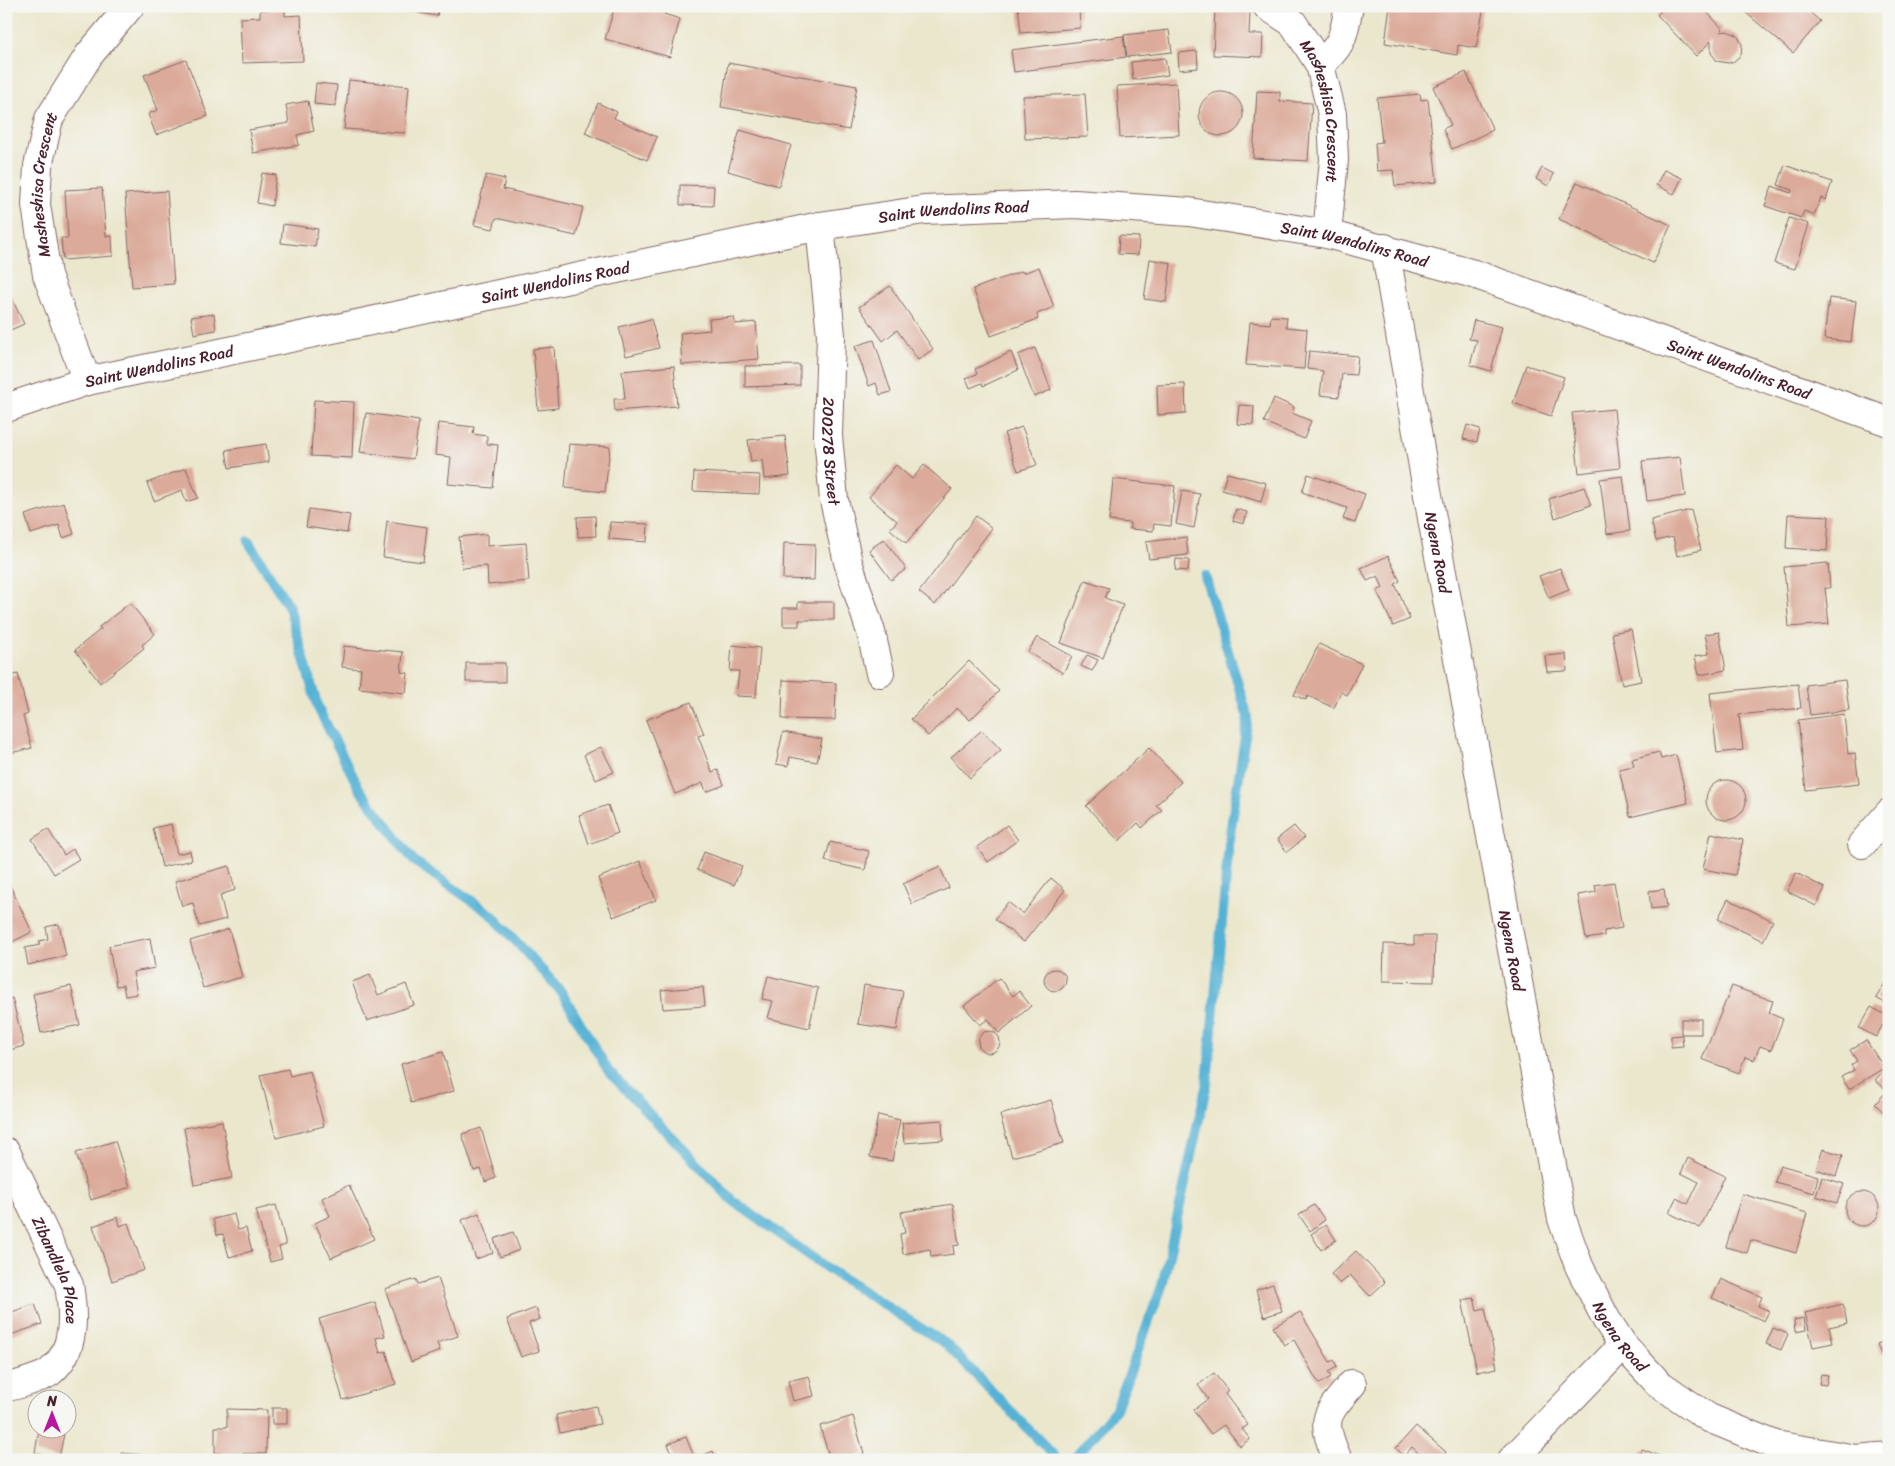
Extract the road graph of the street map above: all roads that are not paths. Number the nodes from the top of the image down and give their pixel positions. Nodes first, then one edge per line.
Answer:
1 (130, 6) edge
2 (1267, 6) edge
3 (1349, 6) edge
4 (1320, 65) junction
5 (820, 226) junction
6 (1327, 234) junction
7 (1385, 248) junction
8 (87, 381) junction
9 (6, 408) edge
10 (1889, 422) edge
11 (880, 673) dead end
12 (1889, 812) edge
13 (1862, 844) dead end
14 (6, 1152) edge
15 (1623, 1345) junction
16 (1352, 1384) dead end
17 (6, 1388) edge
18 (1889, 1456) edge
19 (1338, 1460) edge
20 (1512, 1460) edge

1 - 8 street, Masheshisa Crescent
2 - 4 street, Masheshisa Crescent
3 - 4 street
4 - 6 street, Masheshisa Crescent
5 - 6 street, Saint Wendolins Road
5 - 8 street, Saint Wendolins Road
5 - 11 street, 200278 Street
6 - 7 street, Saint Wendolins Road
7 - 10 street, Saint Wendolins Road
7 - 15 street, Ngena Road
8 - 9 street, Saint Wendolins Road
12 - 13 street
14 - 17 street, Zibandlela Place
15 - 18 street, Ngena Road
15 - 20 street
16 - 19 street

